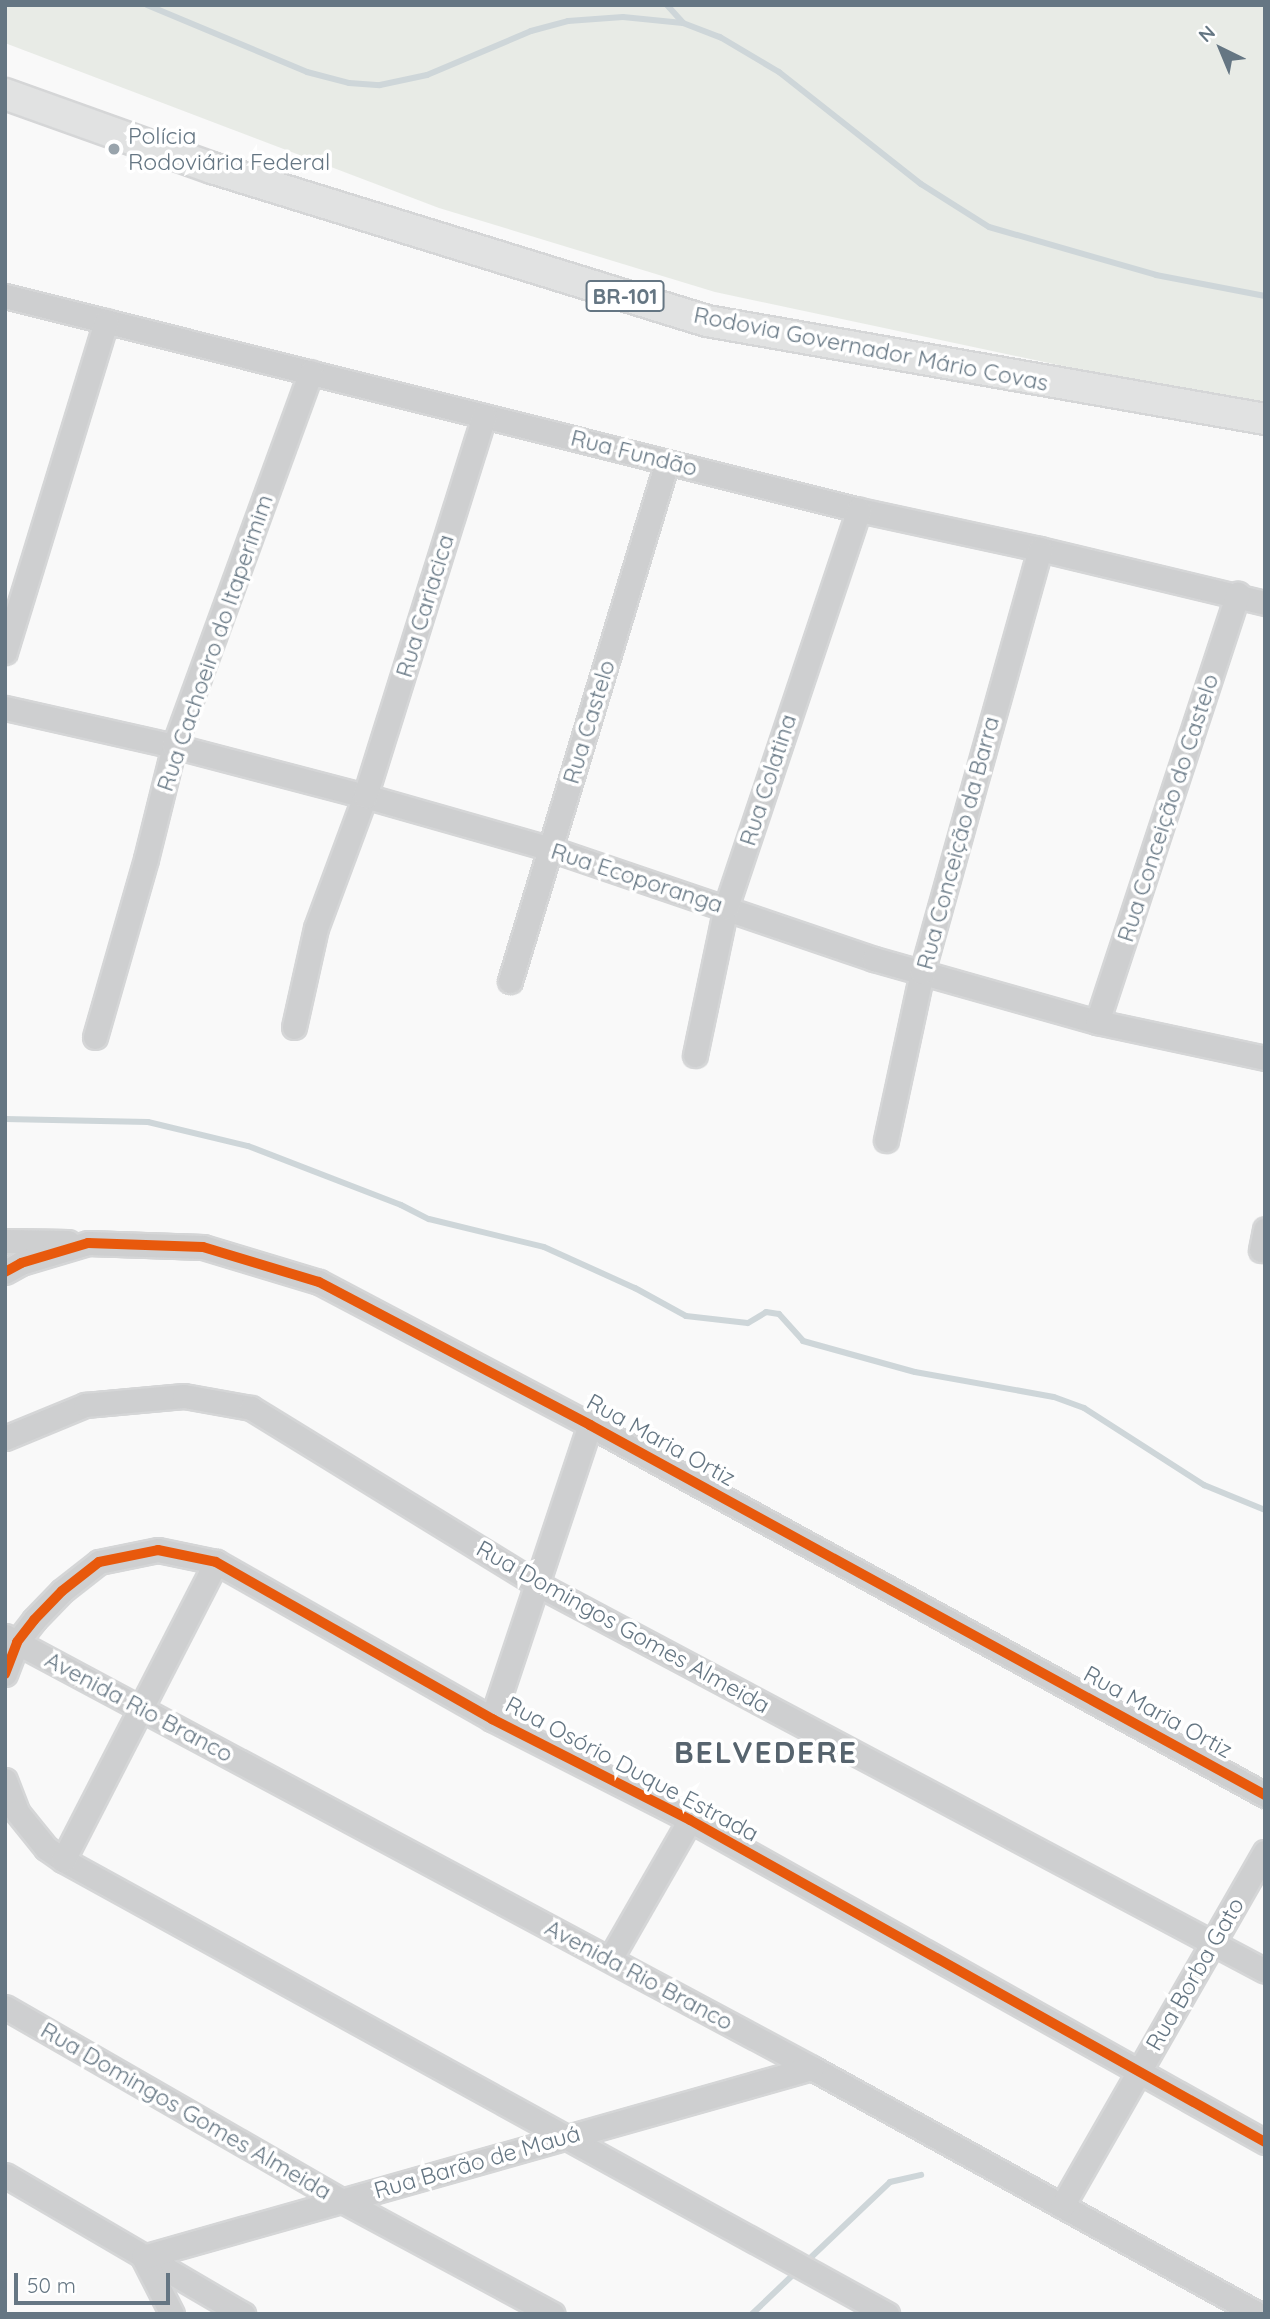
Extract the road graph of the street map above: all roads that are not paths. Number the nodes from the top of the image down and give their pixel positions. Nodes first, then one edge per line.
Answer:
1 (5, 94) edge
2 (5, 296) edge
3 (106, 321) junction
4 (311, 372) junction
5 (484, 416) junction
6 (1265, 419) edge
7 (667, 462) junction
8 (859, 510) junction
9 (1040, 549) junction
10 (1238, 594) junction
11 (1265, 603) edge
12 (5, 652) edge
13 (5, 708) edge
14 (174, 746) junction
15 (365, 796) junction
16 (551, 849) junction
17 (726, 907) junction
18 (922, 972) junction
19 (510, 981) dead end
20 (1097, 1022) junction
21 (294, 1027) dead end
22 (95, 1037) dead end
23 (695, 1055) dead end
24 (1265, 1058) edge
25 (887, 1140) dead end
26 (5, 1241) edge
27 (89, 1243) junction
28 (5, 1272) edge
29 (590, 1424) junction
30 (5, 1438) edge
31 (216, 1562) junction
32 (537, 1584) junction
33 (11, 1639) edge
34 (5, 1674) edge
35 (142, 1709) junction
36 (492, 1719) junction
37 (5, 1780) edge
38 (1265, 1795) edge
39 (690, 1820) junction
40 (1265, 1852) edge
41 (63, 1860) junction
42 (1213, 1944) junction
43 (610, 1959) junction
44 (1265, 1971) edge
45 (5, 2007) edge
46 (812, 2068) junction
47 (1139, 2072) junction
48 (567, 2137) junction
49 (1265, 2142) edge
50 (5, 2175) edge
51 (343, 2201) junction
52 (1062, 2206) junction
53 (143, 2257) junction
54 (172, 2314) edge
55 (243, 2314) edge
56 (553, 2314) edge
57 (887, 2314) edge
58 (1258, 2314) edge

1 - 6 main road, Rodovia Governador Mário Covas / BR-101
2 - 3 street, Rua Fundão
3 - 4 street, Rua Fundão
3 - 12 street
4 - 5 street, Rua Fundão
4 - 14 street, Rua Cachoeiro do Itaperimim
5 - 7 street, Rua Fundão
5 - 15 street, Rua Cariacica
7 - 8 street, Rua Fundão
7 - 16 street, Rua Castelo
8 - 9 street, Rua Fundão
8 - 17 street, Rua Colatina
9 - 10 street, Rua Fundão
9 - 18 street, Rua Conceição da Barra
10 - 11 street, Rua Fundão
10 - 20 street, Rua Conceição do Castelo
13 - 14 street, Rua Ecoporanga
14 - 15 street, Rua Ecoporanga
14 - 22 street, Rua Cachoeiro do Itaperimim
15 - 16 street, Rua Ecoporanga
15 - 21 street, Rua Cariacica
16 - 17 street, Rua Ecoporanga
16 - 19 street, Rua Castelo
17 - 18 street, Rua Ecoporanga
17 - 23 street, Rua Colatina
18 - 20 street, Rua Ecoporanga
18 - 25 street, Rua Conceição da Barra
20 - 24 street, Rua Ecoporanga
26 - 27 street
27 - 28 street, Rua Maria Ortiz
27 - 29 street, Rua Maria Ortiz
29 - 32 street
29 - 38 street, Rua Maria Ortiz
30 - 32 street, Rua Domingos Gomes Almeida
31 - 33 street, Rua Osório Duque Estrada
31 - 35 street
31 - 36 street, Rua Osório Duque Estrada
32 - 36 street
32 - 42 street, Rua Domingos Gomes Almeida
33 - 34 street, Rua Osório Duque Estrada
33 - 35 street, Avenida Rio Branco
35 - 41 street
35 - 43 street, Avenida Rio Branco
36 - 39 street, Rua Osório Duque Estrada
37 - 41 street
39 - 43 street
39 - 47 street, Rua Osório Duque Estrada
40 - 42 street, Rua Borba Gato
41 - 48 street
42 - 44 street, Rua Domingos Gomes Almeida
42 - 47 street, Rua Borba Gato
43 - 46 street, Avenida Rio Branco
45 - 51 street, Rua Domingos Gomes Almeida
46 - 48 street, Rua Barão de Mauá
46 - 52 street, Avenida Rio Branco
47 - 49 street, Rua Osório Duque Estrada
47 - 52 street, Rua Borba Gato
48 - 51 street, Rua Barão de Mauá
48 - 57 street
50 - 53 street
51 - 53 street, Rua Barão de Mauá
51 - 56 street, Rua Domingos Gomes Almeida
52 - 58 street, Avenida Rio Branco
53 - 54 street
53 - 55 street

